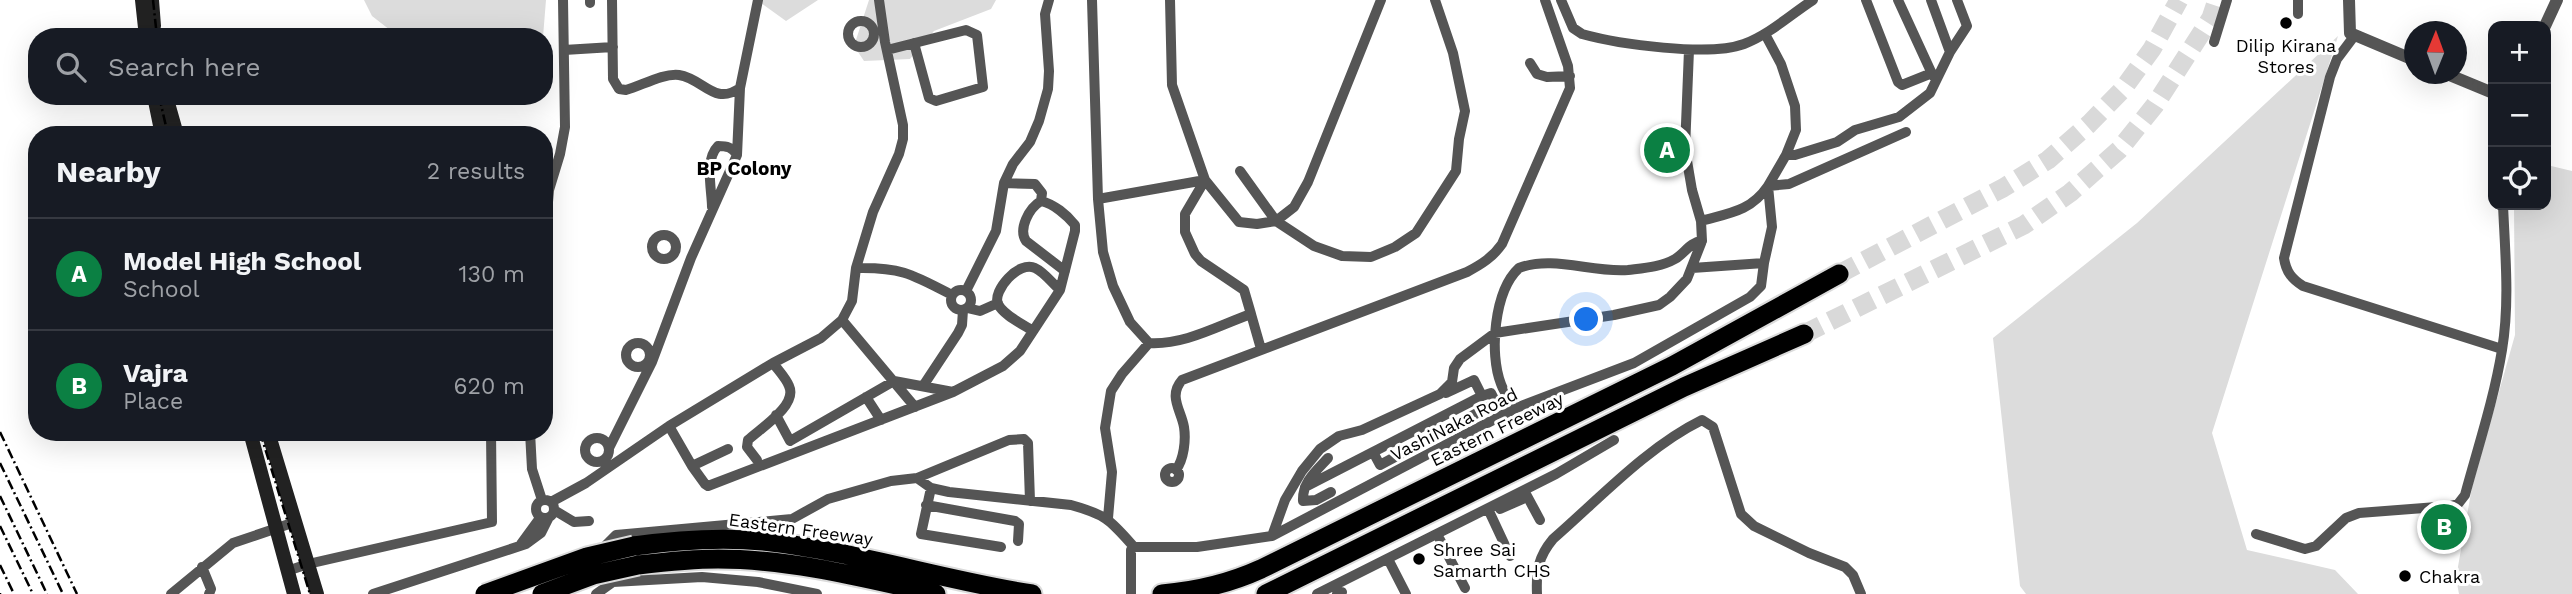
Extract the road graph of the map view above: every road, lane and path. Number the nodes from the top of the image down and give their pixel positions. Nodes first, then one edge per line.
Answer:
1 (563, 0) edge
2 (612, 0) edge
3 (758, 0) edge
4 (879, 0) edge
5 (1049, 0) edge
6 (1091, 0) edge
7 (1178, 0) edge
8 (1381, 0) edge
9 (1435, 0) edge
10 (1545, 0) edge
11 (1561, 0) edge
12 (1813, 0) edge
13 (1866, 0) edge
14 (1898, 0) edge
15 (1931, 0) edge
16 (1957, 0) edge
17 (2227, 0) edge
18 (2298, 0) edge
19 (2349, 0) edge
20 (2557, 0) edge
21 (1170, 4) edge
22 (1799, 4) edge
23 (148, 6) edge
24 (2298, 14) dead end
25 (881, 15) junction
26 (2547, 21) edge
27 (868, 23) junction
28 (147, 28) edge
29 (154, 28) edge
30 (1765, 34) junction
31 (2355, 35) junction
32 (2214, 42) dead end
33 (914, 43) junction
34 (869, 44) junction
35 (886, 46) junction
36 (613, 47) junction
37 (564, 50) junction
38 (1689, 50) junction
39 (1950, 52) junction
40 (2404, 56) edge
41 (1530, 63) dead end
42 (1932, 72) junction
43 (1570, 76) junction
44 (2467, 82) edge
45 (1936, 83) junction
46 (740, 88) junction
47 (2488, 91) edge
48 (159, 105) edge
49 (165, 105) edge
50 (164, 115) junction
51 (163, 126) edge
52 (171, 126) edge
53 (1906, 132) dead end
54 (737, 155) junction
55 (1786, 156) junction
56 (1240, 172) dead end
57 (553, 173) edge
58 (1205, 180) junction
59 (1004, 183) junction
60 (1768, 186) junction
61 (1098, 199) junction
62 (1041, 201) junction
63 (713, 209) junction
64 (2503, 210) edge
65 (1276, 221) junction
66 (1701, 221) junction
67 (1702, 241) junction
68 (675, 252) dead end
69 (691, 258) junction
70 (1763, 263) junction
71 (856, 268) junction
72 (1692, 268) junction
73 (1065, 271) junction
74 (1839, 274) tunnel mouth
75 (1060, 290) junction
76 (966, 291) junction
77 (952, 295) junction
78 (998, 303) junction
79 (965, 309) junction
80 (1251, 314) junction
81 (842, 320) junction
82 (1033, 331) junction
83 (1495, 334) junction
84 (1804, 334) tunnel mouth
85 (1149, 343) junction
86 (1261, 349) junction
87 (2502, 349) junction
88 (773, 363) junction
89 (894, 381) junction
90 (923, 386) junction
91 (1504, 390) junction
92 (953, 391) junction
93 (1487, 395) junction
94 (866, 397) junction
95 (1428, 402) junction
96 (915, 407) junction
97 (1416, 408) dead end
98 (1516, 408) junction
99 (776, 415) junction
100 (1437, 419) junction
101 (881, 420) junction
102 (1457, 423) junction
103 (669, 426) junction
104 (1464, 435) junction
105 (1614, 440) dead end
106 (252, 441) edge
107 (271, 441) edge
108 (492, 441) edge
109 (530, 441) edge
110 (790, 441) junction
111 (609, 448) junction
112 (728, 449) dead end
113 (1373, 452) junction
114 (796, 453) junction
115 (1328, 457) dead end
116 (602, 460) junction
117 (757, 460) dead end
118 (1383, 463) junction
119 (692, 466) junction
120 (279, 469) junction
121 (1177, 470) dead end
122 (1389, 475) junction
123 (261, 476) junction
124 (918, 478) junction
125 (586, 483) junction
126 (1305, 487) junction
127 (931, 488) junction
128 (1526, 494) junction
129 (1030, 501) junction
130 (926, 505) junction
131 (1328, 507) junction
132 (547, 509) junction
133 (1489, 511) junction
134 (1108, 518) junction
135 (1540, 520) dead end
136 (589, 521) dead end
137 (295, 522) junction
138 (276, 527) junction
139 (1437, 534) junction
140 (2256, 534) dead end
141 (1272, 536) junction
142 (1018, 541) dead end
143 (1001, 547) dead end
144 (1133, 551) junction
145 (636, 555) junction
146 (1510, 556) dead end
147 (1388, 559) junction
148 (308, 564) junction
149 (202, 568) junction
150 (287, 571) junction
151 (612, 582) junction
152 (1465, 588) dead end
153 (315, 589) edge
154 (1340, 591) edge
155 (293, 592) edge
156 (171, 594) edge
157 (209, 594) edge
158 (373, 594) edge
159 (485, 594) edge
160 (542, 594) edge
161 (596, 594) edge
162 (817, 594) edge
163 (936, 594) edge
164 (1032, 594) edge
165 (1131, 594) edge
166 (1162, 594) edge
167 (1266, 594) edge
168 (1317, 594) edge
169 (1406, 594) edge
170 (1537, 594) edge
171 (1861, 594) edge

1 - 37 street
2 - 36 street
3 - 46 street
4 - 25 street
5 - 59 street
6 - 61 street
7 - 21 street
8 - 65 street
9 - 65 street
10 - 43 street
11 - 38 street
12 - 22 street
13 - 42 street
14 - 42 street
15 - 39 street
16 - 39 street
17 - 32 street
18 - 24 street
19 - 31 street
20 - 26 street
21 - 58 street
22 - 30 street
23 - 28 main road
23 - 29 main road
25 - 27 street
25 - 35 street
27 - 34 street
27 - 34 street
30 - 38 street
30 - 55 street
31 - 40 street
31 - 87 street
33 - 33 street
33 - 35 street
34 - 35 street
35 - 71 street
36 - 37 street
36 - 46 street
37 - 57 street
38 - 66 street
39 - 45 street
41 - 43 street
42 - 45 street
43 - 86 street
44 - 47 street
45 - 55 street
46 - 54 street
48 - 50 main road
49 - 50 main road
50 - 51 main road
50 - 52 main road
53 - 60 street
54 - 63 street
54 - 63 street
55 - 60 street
56 - 65 street
58 - 61 street
58 - 65 street
58 - 80 street
59 - 62 street
59 - 76 street
60 - 66 street
60 - 70 street, VashiNaka Road
61 - 85 street
62 - 73 street
62 - 73 street
63 - 69 street
64 - 87 street
66 - 67 street
67 - 72 street
67 - 83 street
68 - 69 street
69 - 111 street
70 - 72 street
70 - 98 street, VashiNaka Road
71 - 77 street
71 - 81 street
72 - 83 street
73 - 75 street
74 - 166 highway, Eastern Freeway
75 - 78 street
75 - 82 street
76 - 77 street
76 - 79 street
77 - 79 street
78 - 79 street
78 - 82 street
79 - 90 street
80 - 85 street
80 - 86 street
81 - 88 street
81 - 89 street
82 - 92 street
83 - 91 street
83 - 141 street
84 - 167 highway
85 - 134 street
86 - 121 street
87 - 140 street
88 - 99 street
88 - 103 street
89 - 90 street
89 - 94 street
89 - 96 street
90 - 92 street
91 - 93 street
91 - 98 street
92 - 96 street
93 - 95 street
93 - 100 street
93 - 102 street
94 - 101 street
94 - 110 street
95 - 97 street
95 - 100 street
96 - 101 street
98 - 104 street, VashiNaka Road
99 - 110 street
99 - 117 street
100 - 113 street
101 - 114 street
102 - 104 street
102 - 118 street
103 - 119 street
103 - 125 street
104 - 122 street, VashiNaka Road
105 - 128 street
106 - 123 main road
107 - 120 main road
108 - 148 street
109 - 132 street
110 - 114 street
111 - 116 street
111 - 116 street
112 - 119 street
113 - 118 street
113 - 126 street
114 - 119 street
115 - 126 street
116 - 125 street
118 - 122 street
120 - 123 main road
120 - 137 main road
122 - 131 street, VashiNaka Road
123 - 138 main road
124 - 127 street
124 - 129 street
124 - 151 street
125 - 132 street
126 - 131 street
127 - 129 street
127 - 130 street
128 - 133 street
128 - 135 street
129 - 134 street
130 - 142 street
130 - 143 street
131 - 141 street, VashiNaka Road
132 - 136 street
132 - 158 street
133 - 139 street
133 - 146 street
134 - 144 street
137 - 138 street
137 - 148 main road
138 - 149 street
138 - 150 main road
139 - 147 street
139 - 152 street
141 - 144 street, VashiNaka Road
144 - 165 street
145 - 159 highway, Eastern Freeway, bridge
145 - 160 highway, Eastern Freeway, bridge
145 - 163 highway, Eastern Freeway
145 - 164 highway, Eastern Freeway
147 - 154 street
147 - 169 street
148 - 150 street
148 - 153 main road
149 - 156 street
149 - 157 street
150 - 155 main road
151 - 161 street
151 - 162 street
153 - 155 main road
154 - 168 street
170 - 171 street

